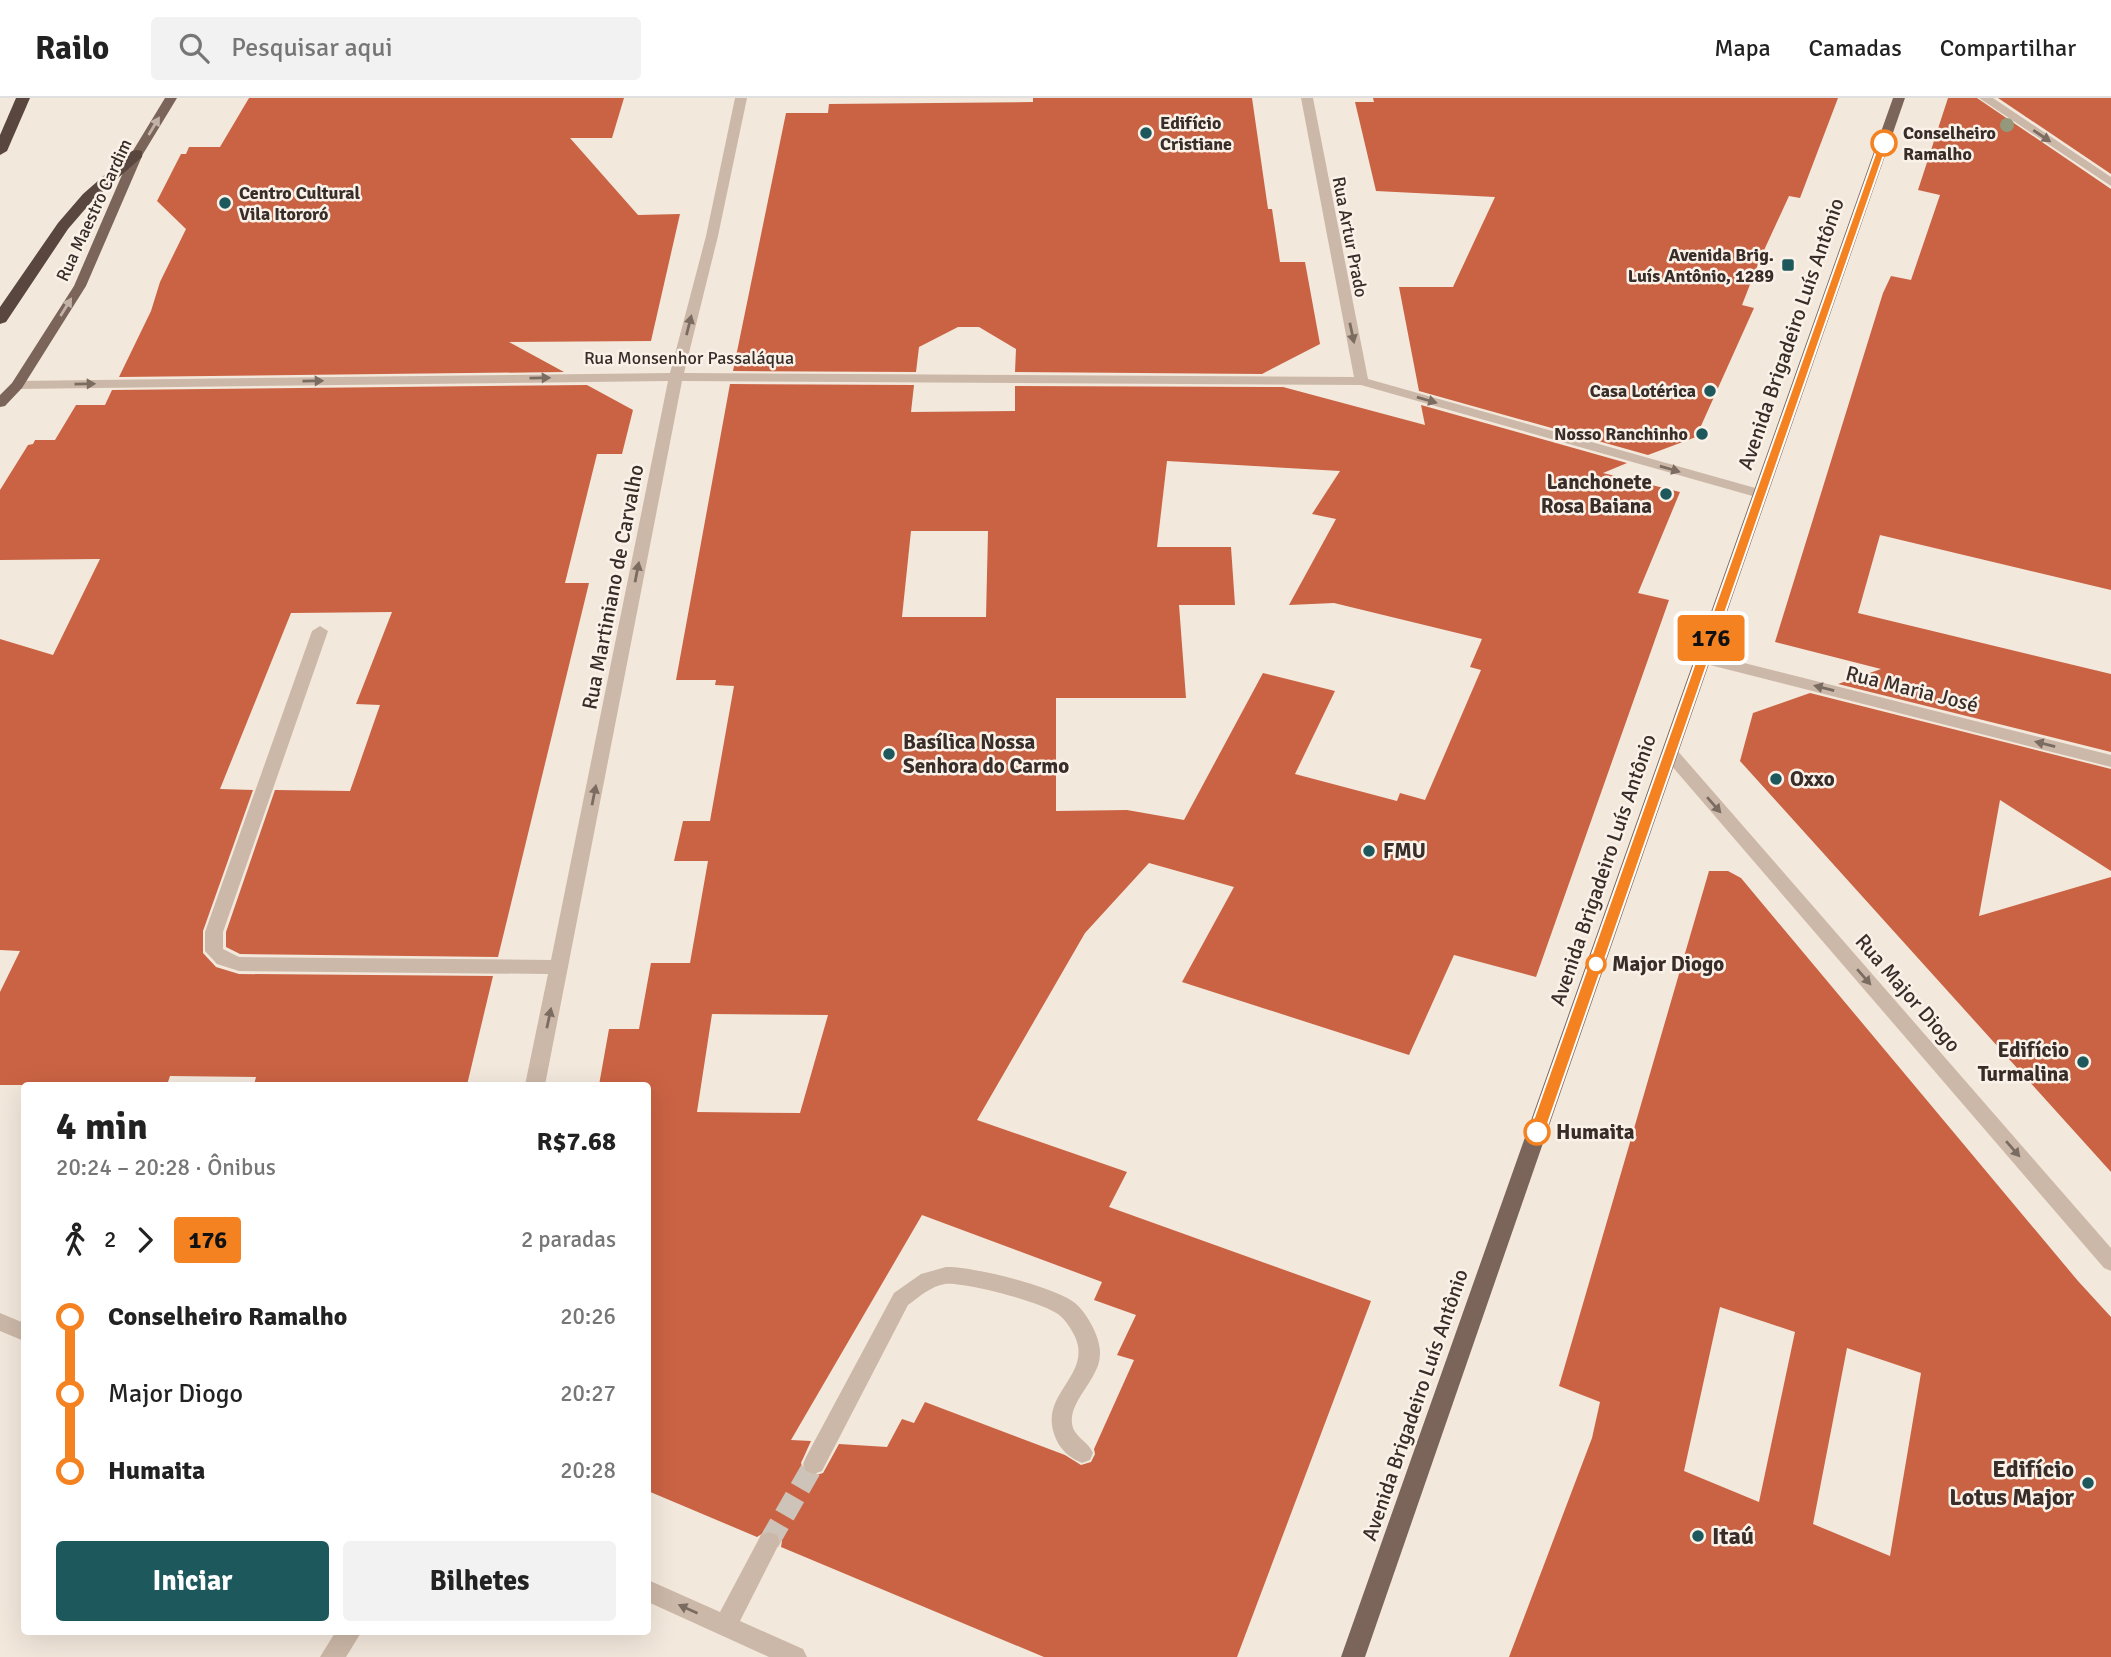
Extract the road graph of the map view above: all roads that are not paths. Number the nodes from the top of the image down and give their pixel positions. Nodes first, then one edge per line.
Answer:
1 (23, 98) edge
2 (171, 98) edge
3 (741, 98) edge
4 (1307, 98) edge
5 (1899, 98) edge
6 (1985, 98) edge
7 (0, 151) edge
8 (137, 154) junction
9 (2111, 182) edge
10 (0, 319) edge
11 (676, 376) junction
12 (1362, 382) junction
13 (17, 385) junction
14 (0, 403) edge
15 (1761, 494) junction
16 (320, 631) dead end
17 (1704, 658) junction
18 (1670, 753) junction
19 (2111, 761) edge
20 (560, 967) junction
21 (536, 1082) edge
22 (2111, 1262) edge
23 (0, 1322) edge
24 (21, 1331) edge
25 (1082, 1453) dead end
26 (814, 1464) tunnel mouth
27 (769, 1542) tunnel mouth
28 (651, 1592) edge
29 (725, 1625) junction
30 (347, 1635) edge
31 (332, 1657) edge
32 (795, 1657) edge
33 (1353, 1657) edge

1 - 7 highway
8 -> 2 main road, Rua Maestro Cardim
11 -> 3 street, Rua Martiniano de Carvalho
4 -> 12 street, Rua Artur Prado
5 - 15 main road, Avenida Brigadeiro Luís Antônio
6 -> 9 street
8 - 10 highway
13 -> 8 main road, Rua Maestro Cardim
11 - 12 street, Rua Monsenhor Passaláqua
13 -> 11 street, Rua Monsenhor Passaláqua
20 -> 11 street, Rua Martiniano de Carvalho
12 -> 15 street, Rua Monsenhor Passaláqua
13 - 14 main road, Rua Maestro Cardim
15 - 17 main road, Avenida Brigadeiro Luís Antônio
16 - 20 street
17 - 18 main road, Avenida Brigadeiro Luís Antônio
19 -> 17 street, Rua Maria José
18 -> 22 street, Rua Major Diogo
18 - 33 main road, Avenida Brigadeiro Luís Antônio
21 -> 20 street, Rua Martiniano de Carvalho
23 - 24 street
25 - 26 street
27 - 29 street
29 -> 28 street
29 - 32 street
30 - 31 street

